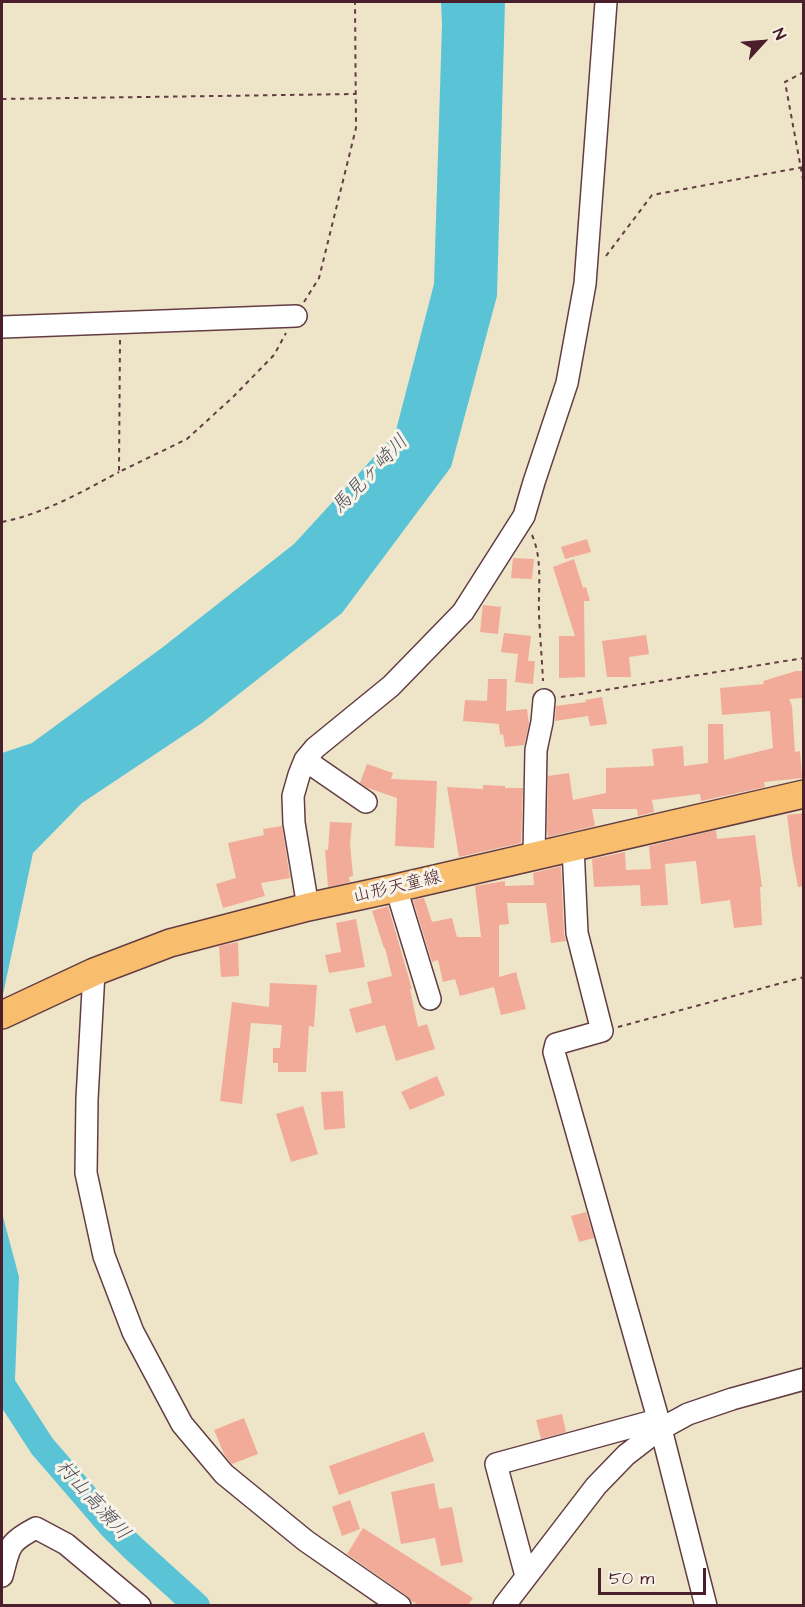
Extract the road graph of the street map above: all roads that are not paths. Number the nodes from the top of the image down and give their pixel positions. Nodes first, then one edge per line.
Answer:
1 (606, 2) edge
2 (296, 316) road end
3 (2, 327) edge
4 (544, 700) road end
5 (305, 760) junction
6 (804, 794) edge
7 (366, 802) dead end
8 (573, 847) junction
9 (534, 856) junction
10 (396, 888) junction
11 (308, 907) junction
12 (82, 977) junction
13 (430, 999) dead end
14 (2, 1015) edge
15 (804, 1379) edge
16 (659, 1424) junction
17 (2, 1576) edge
18 (526, 1576) junction
19 (140, 1605) edge
20 (400, 1605) edge
21 (504, 1605) edge
22 (706, 1605) edge

1 - 5 street
2 - 3 street
4 - 9 street
5 - 7 street
5 - 11 street
6 - 8 main road, 山形天童線
8 - 9 main road, 山形天童線
8 - 16 street
9 - 10 main road, 山形天童線
10 - 11 main road, 山形天童線
10 - 13 street
11 - 12 main road, 山形天童線
12 - 14 main road, 山形天童線
12 - 20 street
15 - 16 street
16 - 18 street
16 - 18 street
16 - 22 street
17 - 19 street
18 - 21 street

